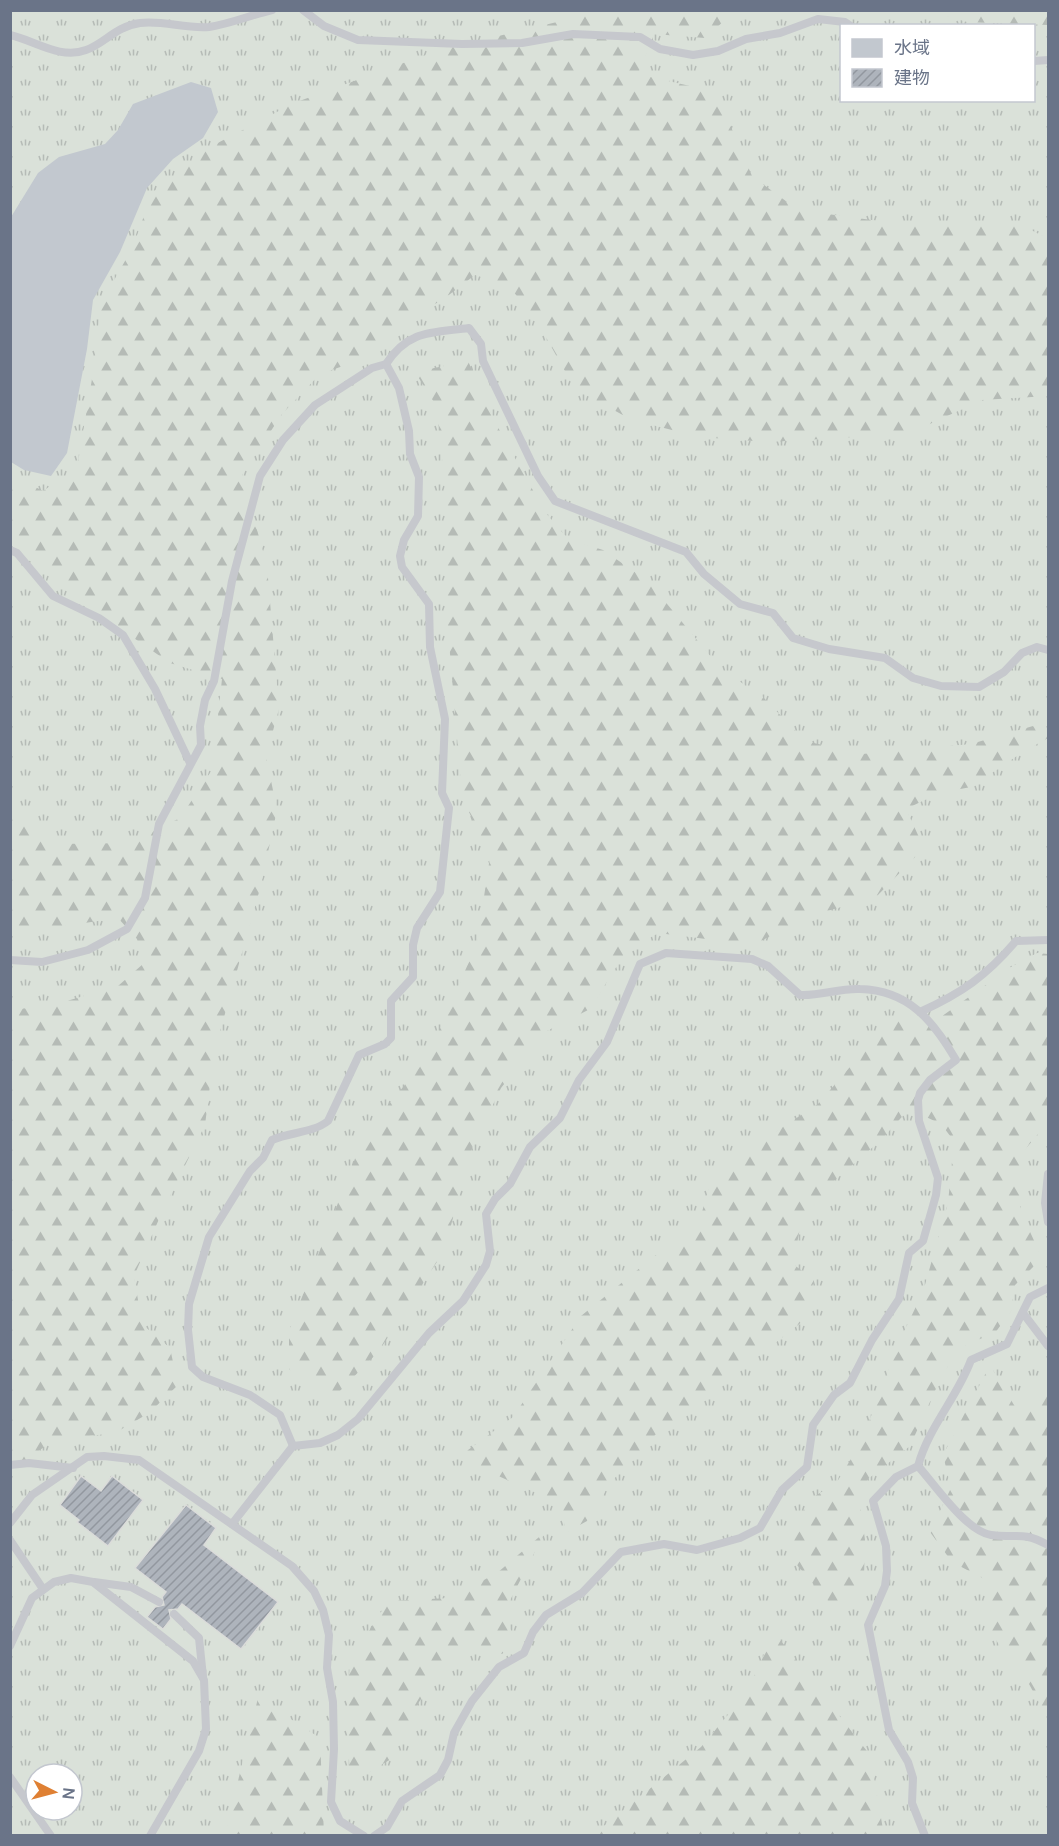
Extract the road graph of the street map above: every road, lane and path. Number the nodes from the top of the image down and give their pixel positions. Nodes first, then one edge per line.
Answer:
1 (272, 10) edge
2 (303, 10) edge
3 (848, 24) edge
4 (10, 35) edge
5 (386, 364) junction
6 (10, 550) edge
7 (1048, 650) edge
8 (190, 763) junction
9 (1048, 940) edge
10 (10, 960) edge
11 (920, 1012) junction
12 (1048, 1174) edge
13 (1048, 1222) edge
14 (1048, 1288) edge
15 (1023, 1313) junction
16 (1048, 1346) edge
17 (293, 1446) junction
18 (10, 1465) edge
19 (918, 1466) junction
20 (73, 1468) junction
21 (10, 1523) edge
22 (232, 1524) junction
23 (10, 1540) edge
24 (1048, 1545) edge
25 (93, 1582) junction
26 (43, 1589) junction
27 (159, 1602) dead end
28 (174, 1614) dead end
29 (10, 1646) edge
30 (204, 1680) junction
31 (10, 1777) edge
32 (51, 1836) edge
33 (150, 1836) edge
34 (364, 1836) edge
35 (374, 1836) edge
36 (925, 1836) edge

1 - 4 lane
2 - 3 lane
5 - 7 lane
5 - 8 lane
5 - 17 lane
6 - 8 lane
8 - 10 lane
9 - 11 lane
11 - 17 lane
11 - 35 lane
12 - 13 lane
14 - 15 lane
15 - 16 lane
15 - 19 lane
17 - 22 lane
18 - 20 lane
19 - 24 lane
19 - 36 lane
20 - 21 lane
20 - 22 lane
22 - 34 lane
23 - 26 lane
25 - 26 lane
25 - 27 lane
25 - 30 lane
26 - 29 lane
28 - 30 lane
30 - 33 lane
31 - 32 lane

